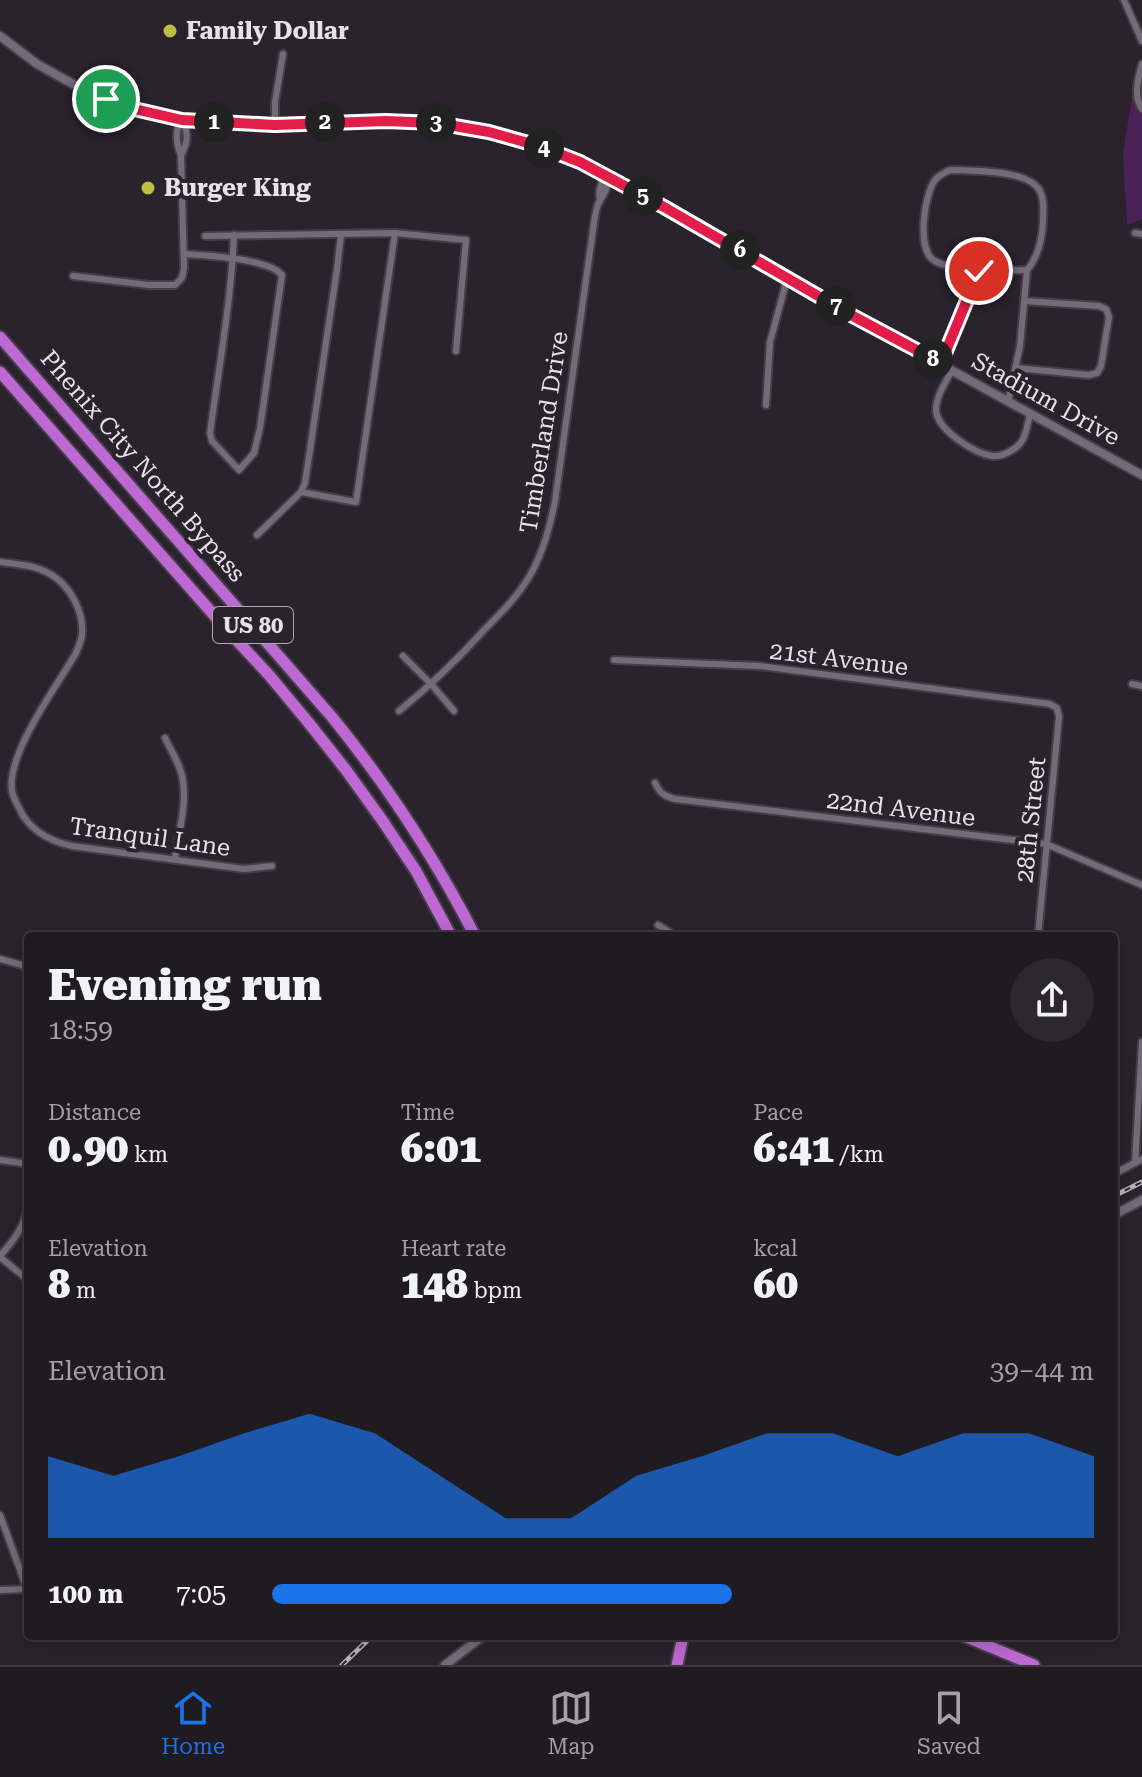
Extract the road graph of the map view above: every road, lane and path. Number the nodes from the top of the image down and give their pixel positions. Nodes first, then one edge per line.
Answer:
1 (1124, 0) edge
2 (0, 36) edge
3 (1142, 41) edge
4 (283, 54) dead end
5 (1142, 64) edge
6 (1142, 109) edge
7 (182, 120) junction
8 (275, 125) junction
9 (605, 176) junction
10 (395, 233) junction
11 (234, 235) junction
12 (341, 235) junction
13 (205, 236) dead end
14 (184, 254) junction
15 (233, 258) junction
16 (1027, 270) junction
17 (979, 271) junction
18 (73, 276) dead end
19 (787, 279) junction
20 (1025, 301) junction
21 (0, 337) edge
22 (456, 351) dead end
23 (941, 363) junction
24 (1016, 368) junction
25 (952, 370) junction
26 (0, 372) edge
27 (1008, 402) junction
28 (766, 405) dead end
29 (1030, 414) junction
30 (1142, 475) edge
31 (301, 492) junction
32 (257, 535) dead end
33 (0, 562) edge
34 (403, 656) dead end
35 (614, 660) dead end
36 (1132, 684) dead end
37 (432, 685) junction
38 (1142, 686) edge
39 (1057, 708) joint
40 (399, 711) dead end
41 (454, 711) dead end
42 (165, 738) dead end
43 (655, 783) dead end
44 (1046, 844) junction
45 (175, 859) junction
46 (272, 866) dead end
47 (1142, 885) edge
48 (658, 925) dead end
49 (449, 932) edge
50 (473, 932) edge
51 (669, 932) edge
52 (1038, 932) edge
53 (0, 959) edge
54 (24, 967) edge
55 (1142, 1042) edge
56 (0, 1160) edge
57 (1138, 1161) edge
58 (24, 1163) edge
59 (1118, 1172) edge
60 (1142, 1200) edge
61 (1118, 1213) edge
62 (24, 1221) edge
63 (0, 1257) edge
64 (24, 1277) edge
65 (0, 1515) edge
66 (24, 1581) edge
67 (24, 1589) edge
68 (0, 1590) edge
69 (478, 1640) edge
70 (682, 1640) edge
71 (974, 1640) edge
72 (445, 1665) edge
73 (677, 1665) edge
74 (1034, 1665) edge

1 - 3 street
2 - 7 street, Stadium Drive
4 - 8 street
5 - 6 street
7 - 8 street, Stadium Drive
7 - 14 street
8 - 9 street, Stadium Drive
9 - 19 street, Stadium Drive
9 - 37 street, Timberland Drive
10 - 12 street
10 - 22 street
10 - 31 street
11 - 12 street
11 - 13 street
11 - 15 street
12 - 31 street
14 - 15 street
14 - 18 street
15 - 15 street
16 - 17 street
16 - 17 street
16 - 20 street
17 - 23 street
19 - 23 street, Stadium Drive
19 - 28 street
20 - 24 street
20 - 24 street
21 - 50 highway, Phenix City North Bypass / US 80
23 - 25 street, Stadium Drive
24 - 27 street
25 - 27 street, Stadium Drive
25 - 29 street
26 - 49 highway, Phenix City North Bypass / US 80
27 - 29 street, Stadium Drive
29 - 30 street, Stadium Drive
31 - 32 street
33 - 45 street, Tranquil Lane
34 - 37 street
35 - 39 street, 21st Avenue
36 - 38 street
37 - 40 street, Timberland Drive
37 - 41 street
39 - 44 street, 28th Street
42 - 45 street
43 - 44 street, 22nd Avenue
44 - 47 street, 22nd Avenue
44 - 52 street, 28th Street
45 - 46 street, Tranquil Lane
48 - 51 street
53 - 54 street
55 - 57 street
56 - 58 street
57 - 59 street
60 - 61 street
62 - 63 street
63 - 64 street
65 - 66 street
67 - 68 street
69 - 72 street
70 - 73 highway
71 - 74 highway

